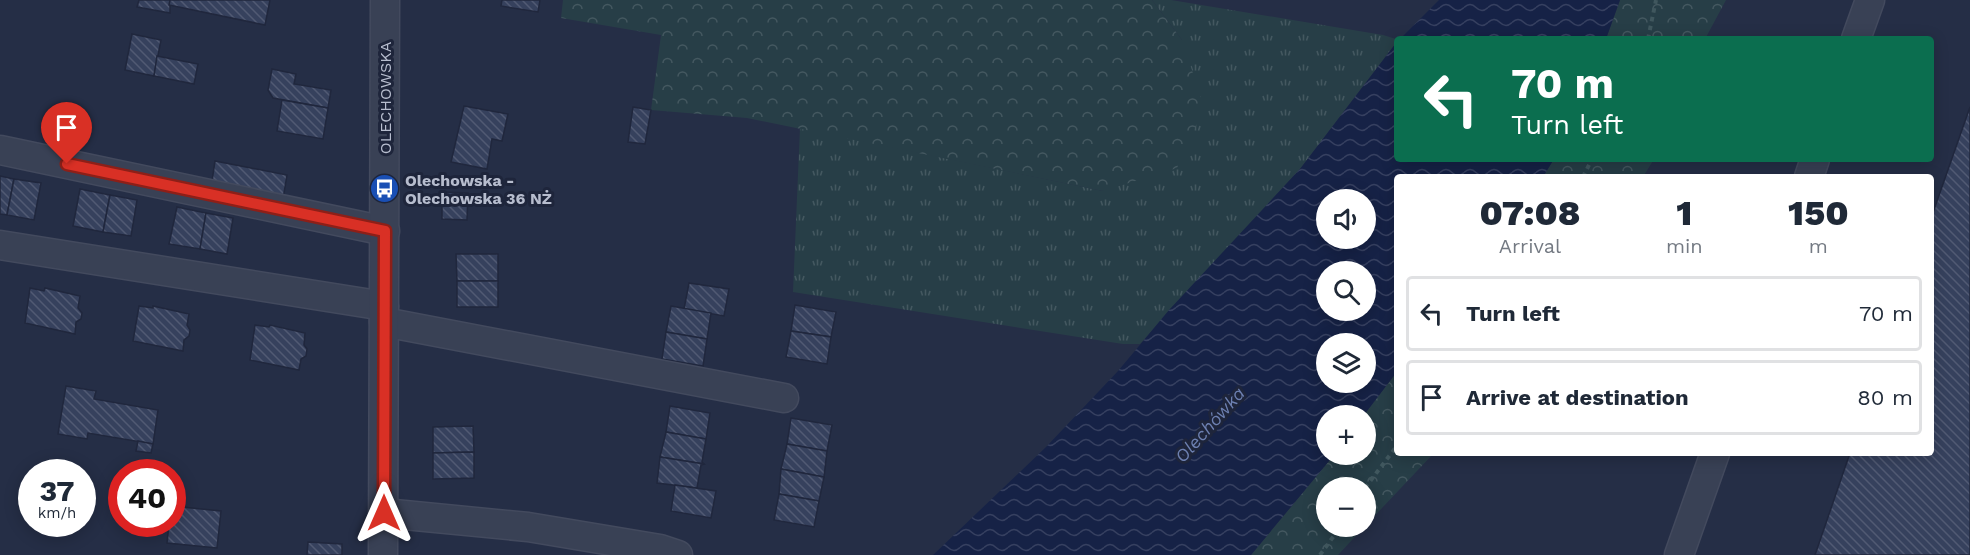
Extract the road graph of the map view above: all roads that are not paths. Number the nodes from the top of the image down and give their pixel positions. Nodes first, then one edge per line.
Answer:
1 (385, 0) edge
2 (1870, 0) edge
3 (1857, 36) edge
4 (0, 150) edge
5 (385, 231) junction
6 (0, 245) edge
7 (384, 314) junction
8 (784, 398) dead end
9 (1714, 456) edge
10 (384, 513) junction
11 (383, 555) edge
12 (678, 555) edge
13 (1679, 555) edge

1 - 5 street, OLECHOWSKA
2 - 3 street
4 - 5 street
5 - 7 street, OLECHOWSKA
6 - 7 street
7 - 8 street
7 - 10 street, OLECHOWSKA
9 - 13 street
10 - 11 street, OLECHOWSKA
10 - 12 street

